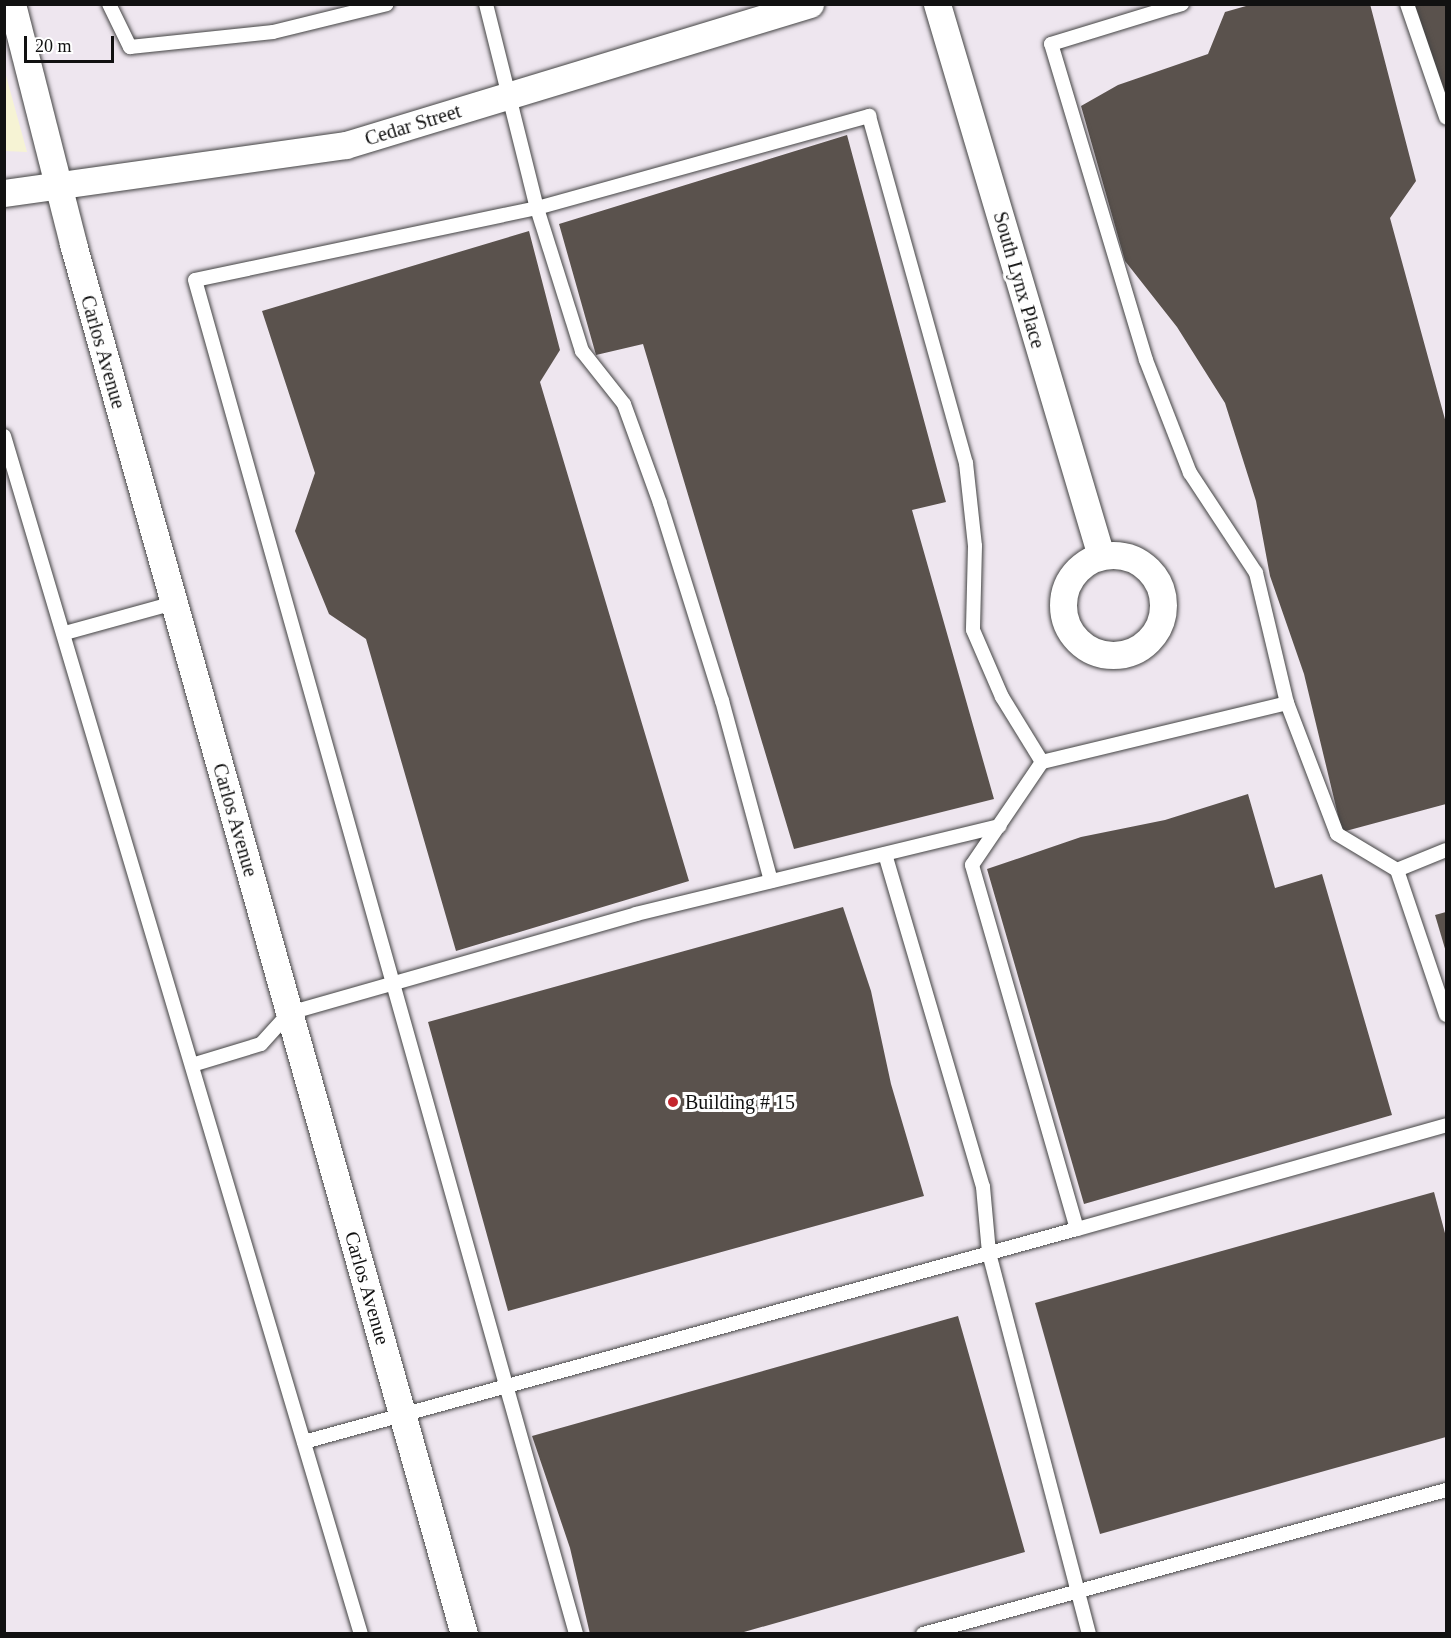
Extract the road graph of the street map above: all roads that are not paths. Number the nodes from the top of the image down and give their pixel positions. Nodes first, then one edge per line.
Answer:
1 (12, 4) edge
2 (110, 4) edge
3 (387, 4) edge
4 (486, 4) edge
5 (810, 4) edge
6 (937, 4) edge
7 (1182, 4) edge
8 (1407, 4) edge
9 (507, 96) junction
10 (1446, 117) edge
11 (60, 188) junction
12 (4, 193) edge
13 (537, 208) junction
14 (4, 436) edge
15 (1101, 556) dead end
16 (174, 603) junction
17 (65, 633) junction
18 (1287, 703) junction
19 (1042, 762) junction
20 (999, 826) junction
21 (1446, 850) edge
22 (885, 854) junction
23 (1397, 870) junction
24 (771, 881) junction
25 (395, 983) junction
26 (289, 1013) junction
27 (1446, 1015) edge
28 (192, 1065) junction
29 (1446, 1125) edge
30 (1077, 1229) junction
31 (989, 1253) junction
32 (505, 1385) junction
33 (402, 1413) junction
34 (304, 1442) junction
35 (1446, 1490) edge
36 (1078, 1591) junction
37 (361, 1634) edge
38 (464, 1634) edge
39 (576, 1634) edge
40 (923, 1634) edge
41 (1089, 1634) edge

1 - 11 street, Carlos Avenue
2 - 3 lane
4 - 9 lane
5 - 9 street, Cedar Street
6 - 15 street, South Lynx Place
7 - 18 lane
8 - 10 lane
9 - 11 street, Cedar Street
9 - 13 lane
11 - 12 street, Cedar Street
11 - 16 street, Carlos Avenue
13 - 19 lane
13 - 24 lane
13 - 25 lane
14 - 17 lane
16 - 17 lane
16 - 26 street, Carlos Avenue
17 - 28 lane
18 - 19 lane
18 - 23 lane
19 - 20 lane
20 - 22 lane
20 - 30 lane
21 - 23 lane
22 - 24 lane
22 - 31 lane
23 - 27 lane
24 - 25 lane
25 - 26 lane
25 - 32 lane
26 - 28 lane
26 - 33 street, Carlos Avenue
28 - 34 lane
29 - 30 lane
30 - 31 lane
31 - 32 lane
31 - 36 lane
32 - 33 lane
32 - 39 lane
33 - 34 lane
33 - 38 street, Carlos Avenue
34 - 37 lane
35 - 36 lane
36 - 40 lane
36 - 41 lane

